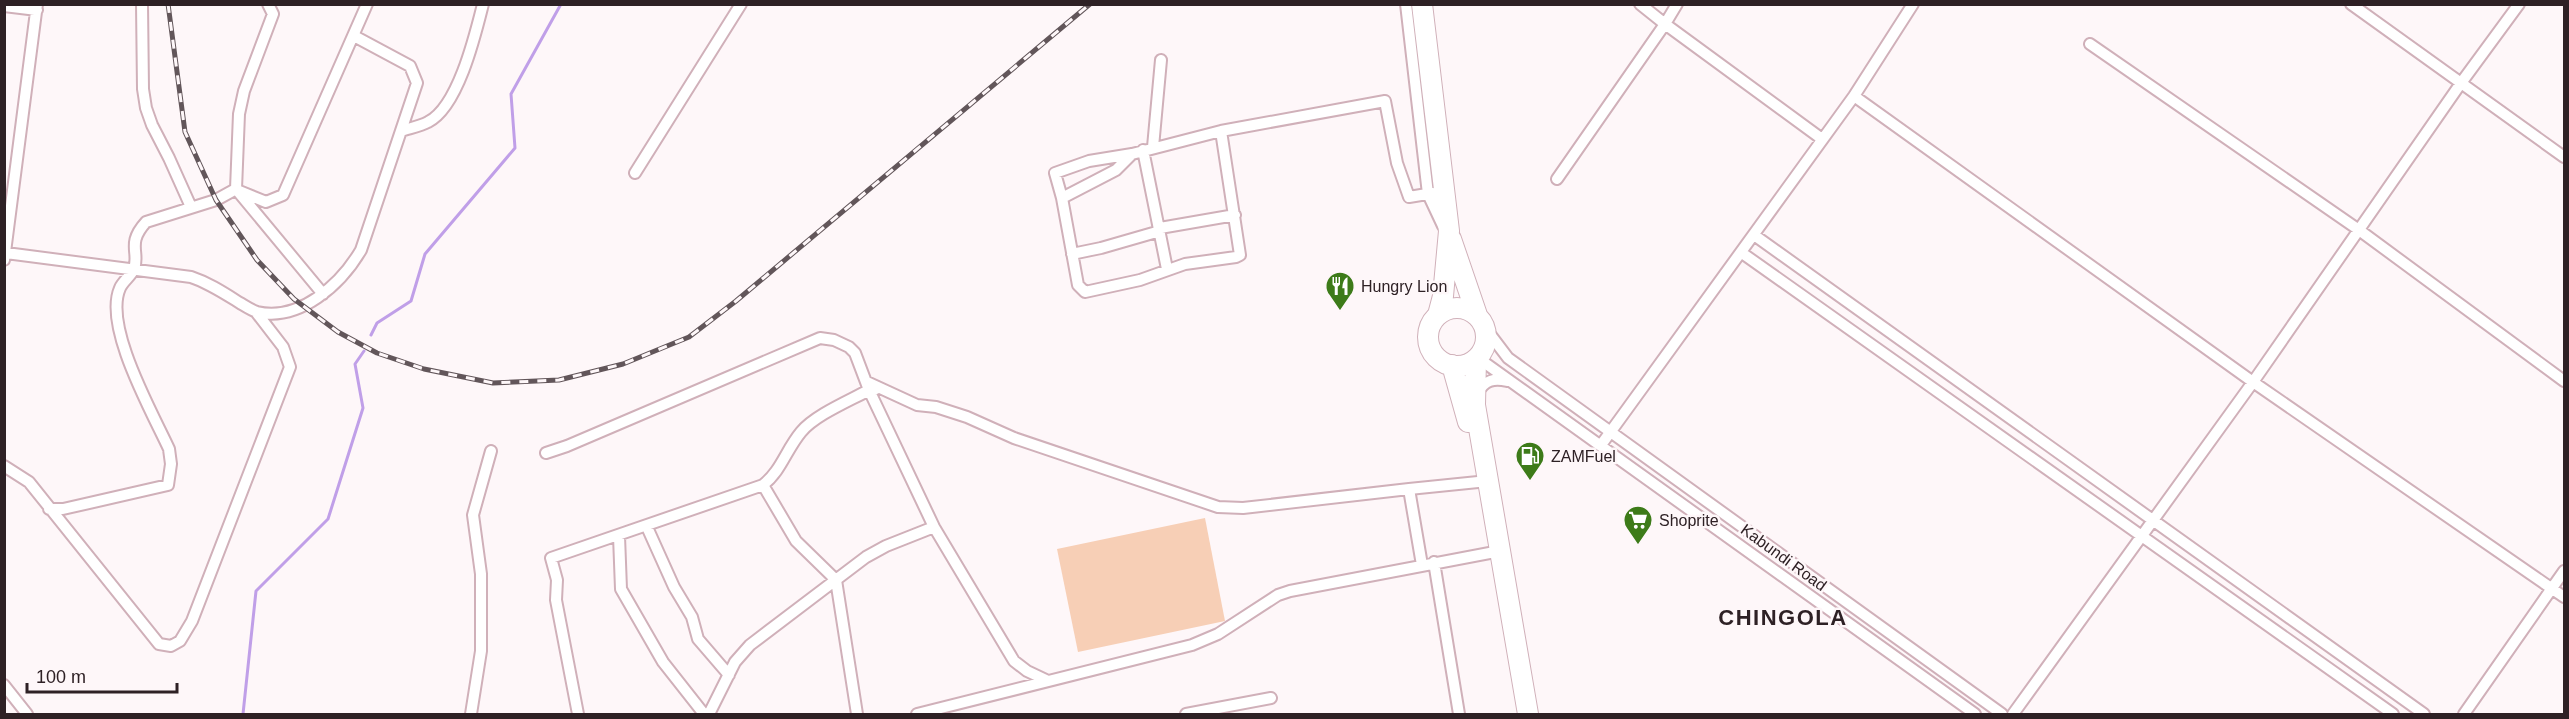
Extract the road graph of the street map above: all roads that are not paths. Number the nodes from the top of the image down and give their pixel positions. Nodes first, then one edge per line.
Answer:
1 (142, 4) edge
2 (367, 4) edge
3 (483, 4) edge
4 (741, 4) edge
5 (1406, 4) edge
6 (1422, 4) edge
7 (1640, 4) edge
8 (1677, 4) edge
9 (1912, 4) edge
10 (2351, 4) edge
11 (2519, 4) edge
12 (4, 6) edge
13 (37, 7) edge
14 (273, 8) edge
15 (1665, 24) junction
16 (354, 36) junction
17 (2090, 44) dead end
18 (1161, 60) dead end
19 (2461, 83) junction
20 (1854, 96) junction
21 (401, 131) junction
22 (1221, 131) junction
23 (1822, 140) junction
24 (1143, 150) junction
25 (2565, 157) edge
26 (635, 173) dead end
27 (1557, 179) dead end
28 (236, 189) junction
29 (1428, 194) junction
30 (1062, 198) junction
31 (191, 207) junction
32 (1447, 209) junction
33 (1235, 215) junction
34 (1160, 230) junction
35 (2359, 230) junction
36 (1448, 234) junction
37 (1754, 235) junction
38 (5, 252) edge
39 (1742, 253) junction
40 (1072, 254) junction
41 (134, 268) junction
42 (1167, 269) junction
43 (322, 294) junction
44 (256, 312) junction
45 (1438, 315) junction
46 (1482, 322) junction
47 (1885, 328) junction
48 (1873, 346) junction
49 (1477, 359) junction
50 (1452, 365) junction
51 (1508, 381) junction
52 (2565, 381) edge
53 (2253, 382) junction
54 (872, 387) junction
55 (1476, 395) junction
56 (2023, 427) junction
57 (1610, 432) junction
58 (2011, 444) junction
59 (1601, 445) junction
60 (491, 451) dead end
61 (546, 453) dead end
62 (4, 466) edge
63 (1478, 482) junction
64 (763, 485) junction
65 (1408, 489) junction
66 (49, 509) junction
67 (2153, 520) junction
68 (647, 526) junction
69 (934, 527) junction
70 (619, 536) junction
71 (2141, 536) junction
72 (1495, 552) junction
73 (1434, 562) junction
74 (1422, 565) junction
75 (2565, 571) edge
76 (836, 580) junction
77 (2552, 588) junction
78 (2565, 597) edge
79 (2299, 625) junction
80 (1881, 627) junction
81 (1871, 640) junction
82 (2288, 640) junction
83 (729, 675) junction
84 (1046, 680) junction
85 (4, 685) edge
86 (1271, 698) dead end
87 (27, 714) edge
88 (471, 714) edge
89 (578, 714) edge
90 (706, 714) edge
91 (857, 714) edge
92 (917, 714) edge
93 (1186, 714) edge
94 (1458, 714) edge
95 (1518, 714) edge
96 (1528, 714) edge
97 (1975, 714) edge
98 (2002, 714) edge
99 (2013, 714) edge
100 (2392, 714) edge
101 (2424, 714) edge
102 (2464, 714) edge

1 - 31 street
2 - 16 street
3 - 21 street
4 - 26 street
5 - 29 street
6 - 32 highway
7 - 15 street
8 - 15 street
9 - 20 street
10 - 19 street
11 - 19 street
12 - 13 street
13 - 38 street
14 - 28 street
15 - 23 street
15 - 27 street
16 - 21 street
16 - 28 street
17 - 35 street
18 - 24 street
19 - 25 street
19 - 35 street
20 - 23 street
20 - 53 street
21 - 43 street
22 - 24 street
22 - 29 street
22 - 33 street
23 - 37 street
24 - 30 street
24 - 30 street
24 - 34 street
28 - 31 street
28 - 43 street
29 - 32 street
29 - 36 street
30 - 40 street
31 - 41 street
32 - 36 highway
33 - 34 street
33 - 42 street
34 - 40 street
34 - 42 street
35 - 52 street
35 - 53 street
36 - 45 highway
36 - 46 highway
37 - 39 street
37 - 47 street
38 - 41 street
39 - 48 street
39 - 57 street
40 - 42 street
41 - 44 street
41 - 66 street
43 - 44 street
44 - 66 street
45 - 46 highway
45 - 50 highway
46 - 49 highway
46 - 57 street, Kabundi Road
47 - 48 street
47 - 56 street
48 - 58 street
49 - 50 highway
49 - 51 street, Kabundi Road
49 - 55 highway
50 - 63 highway
51 - 55 street
51 - 59 street, Kabundi Road
53 - 67 street
53 - 77 street
54 - 61 street
54 - 64 street
54 - 65 street
54 - 69 street
55 - 72 highway
56 - 58 street
56 - 67 street
57 - 59 street
57 - 80 street, Kabundi Road
58 - 71 street
59 - 81 street, Kabundi Road
60 - 88 street
62 - 66 street
63 - 65 street
63 - 72 highway
64 - 68 street
64 - 76 street
65 - 74 street
67 - 71 street
67 - 79 street
68 - 70 street
68 - 83 street
69 - 76 street
69 - 84 street
70 - 89 street
70 - 90 street
71 - 82 street
71 - 99 street
72 - 73 street
72 - 95 highway
72 - 96 highway
73 - 74 street
73 - 94 street
74 - 84 street
75 - 77 street
76 - 83 street
76 - 91 street
77 - 78 street
77 - 102 street
79 - 82 street
79 - 101 street
80 - 81 street
80 - 98 street, Kabundi Road
81 - 97 street, Kabundi Road
82 - 100 street
83 - 90 street
84 - 92 street
85 - 87 street
86 - 93 street

